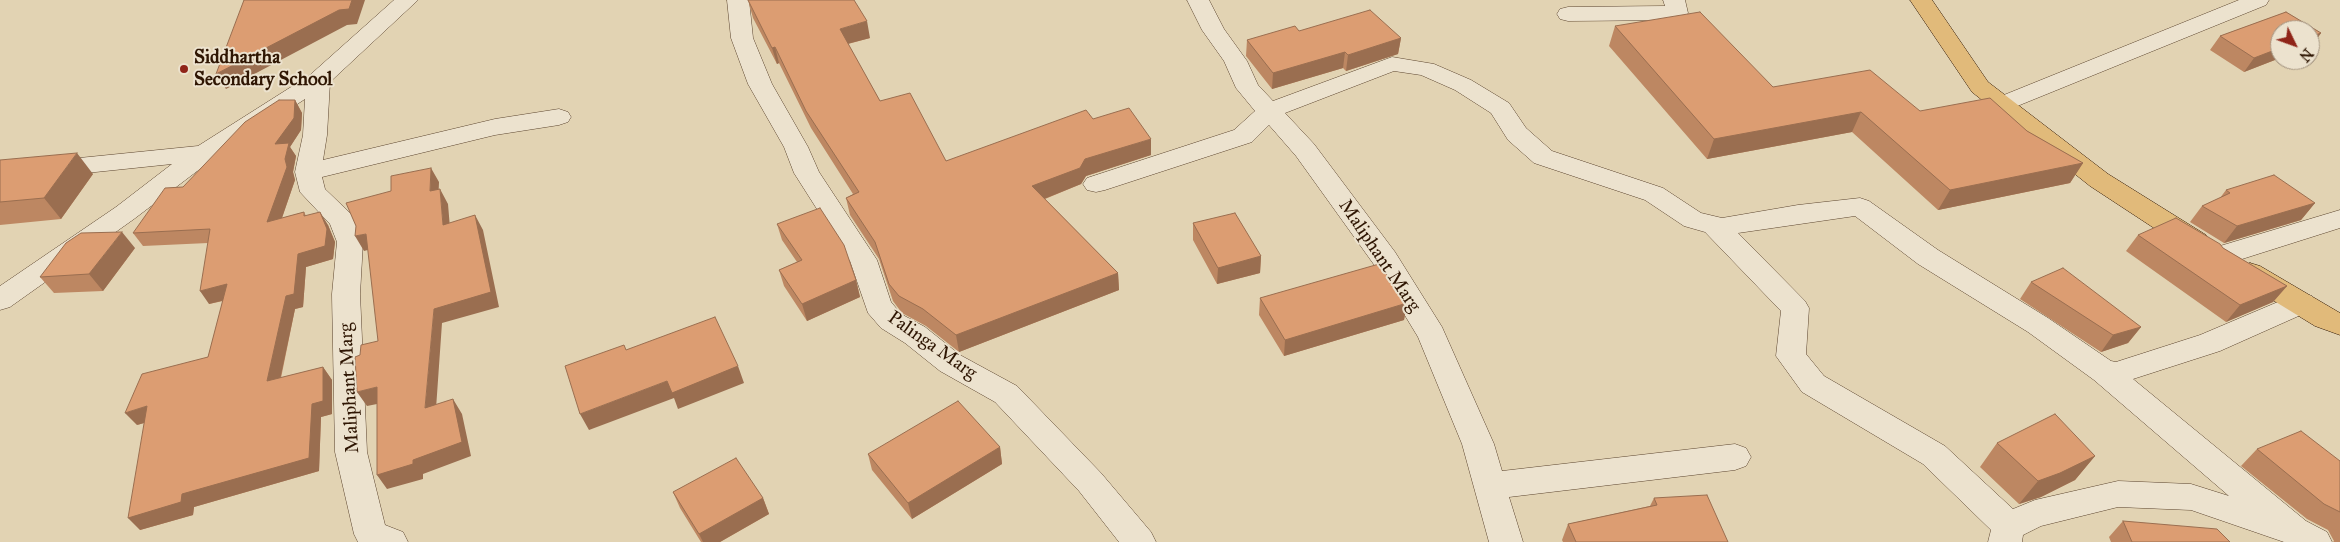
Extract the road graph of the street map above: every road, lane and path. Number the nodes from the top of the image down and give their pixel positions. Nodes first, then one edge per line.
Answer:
1 (407, 0) edge
2 (738, 0) edge
3 (1198, 0) edge
4 (1674, 0) edge
5 (1921, 0) edge
6 (2258, 0) edge
7 (1568, 14) dead end
8 (318, 80) junction
9 (2002, 104) junction
10 (1269, 111) junction
11 (560, 117) dead end
12 (204, 153) junction
13 (308, 172) junction
14 (0, 174) edge
15 (1096, 184) dead end
16 (2340, 219) edge
17 (1715, 226) junction
18 (2220, 256) junction
19 (0, 300) edge
20 (2302, 303) junction
21 (2340, 324) edge
22 (2104, 372) junction
23 (1736, 457) dead end
24 (1490, 486) junction
25 (2007, 534) edge
26 (2305, 536) edge
27 (391, 542) edge
28 (1139, 542) edge
29 (1506, 542) edge

1 - 8 street
2 - 28 street, Palinga Marg
3 - 10 street, Maliphant Marg
4 - 7 street
5 - 9 main road
6 - 9 street
8 - 12 street
8 - 13 street
9 - 18 main road
10 - 15 street
10 - 17 street
10 - 24 street, Maliphant Marg
11 - 13 street
12 - 14 street
12 - 19 street
13 - 27 street, Maliphant Marg
16 - 18 street
17 - 22 street
17 - 25 street
18 - 20 main road
20 - 21 main road
20 - 22 street
22 - 26 street
23 - 24 street
24 - 29 street, Maliphant Marg
25 - 26 street

